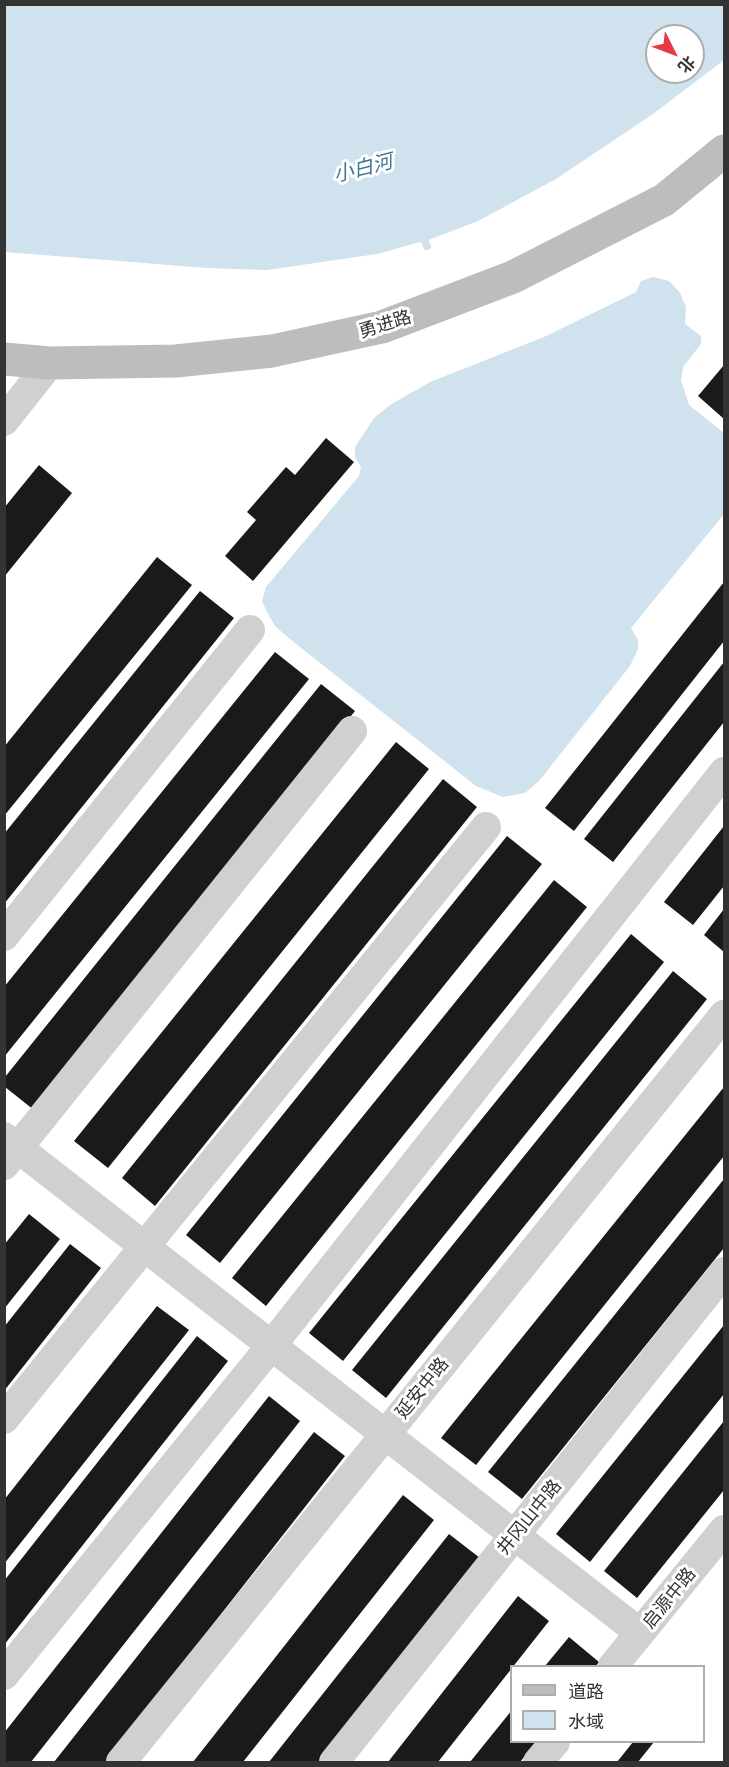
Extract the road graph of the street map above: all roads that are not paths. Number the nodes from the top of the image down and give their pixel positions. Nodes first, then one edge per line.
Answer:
1 (724, 151) edge
2 (4, 359) edge
3 (50, 363) junction
4 (4, 421) edge
5 (250, 630) dead end
6 (352, 731) dead end
7 (724, 772) edge
8 (486, 827) dead end
9 (4, 936) edge
10 (724, 1015) edge
11 (9, 1150) edge
12 (144, 1246) junction
13 (724, 1272) edge
14 (271, 1346) junction
15 (4, 1419) edge
16 (384, 1434) junction
17 (724, 1530) edge
18 (514, 1535) junction
19 (640, 1633) junction
20 (614, 1665) edge
21 (4, 1675) edge
22 (554, 1743) edge
23 (121, 1762) edge
24 (334, 1762) edge
25 (538, 1762) edge

1 - 3 street, 勇进路
2 - 3 street, 勇进路
3 - 4 street
5 - 9 street
6 - 11 street
7 - 14 street
8 - 12 street
10 - 16 street, 延安中路
11 - 12 street
12 - 14 street
12 - 15 street
13 - 18 street, 井冈山中路
14 - 16 street
14 - 21 street
16 - 18 street
16 - 23 street, 延安中路
17 - 19 street, 启源中路
18 - 19 street
18 - 24 street, 井冈山中路
19 - 20 street, 启源中路
22 - 25 street

